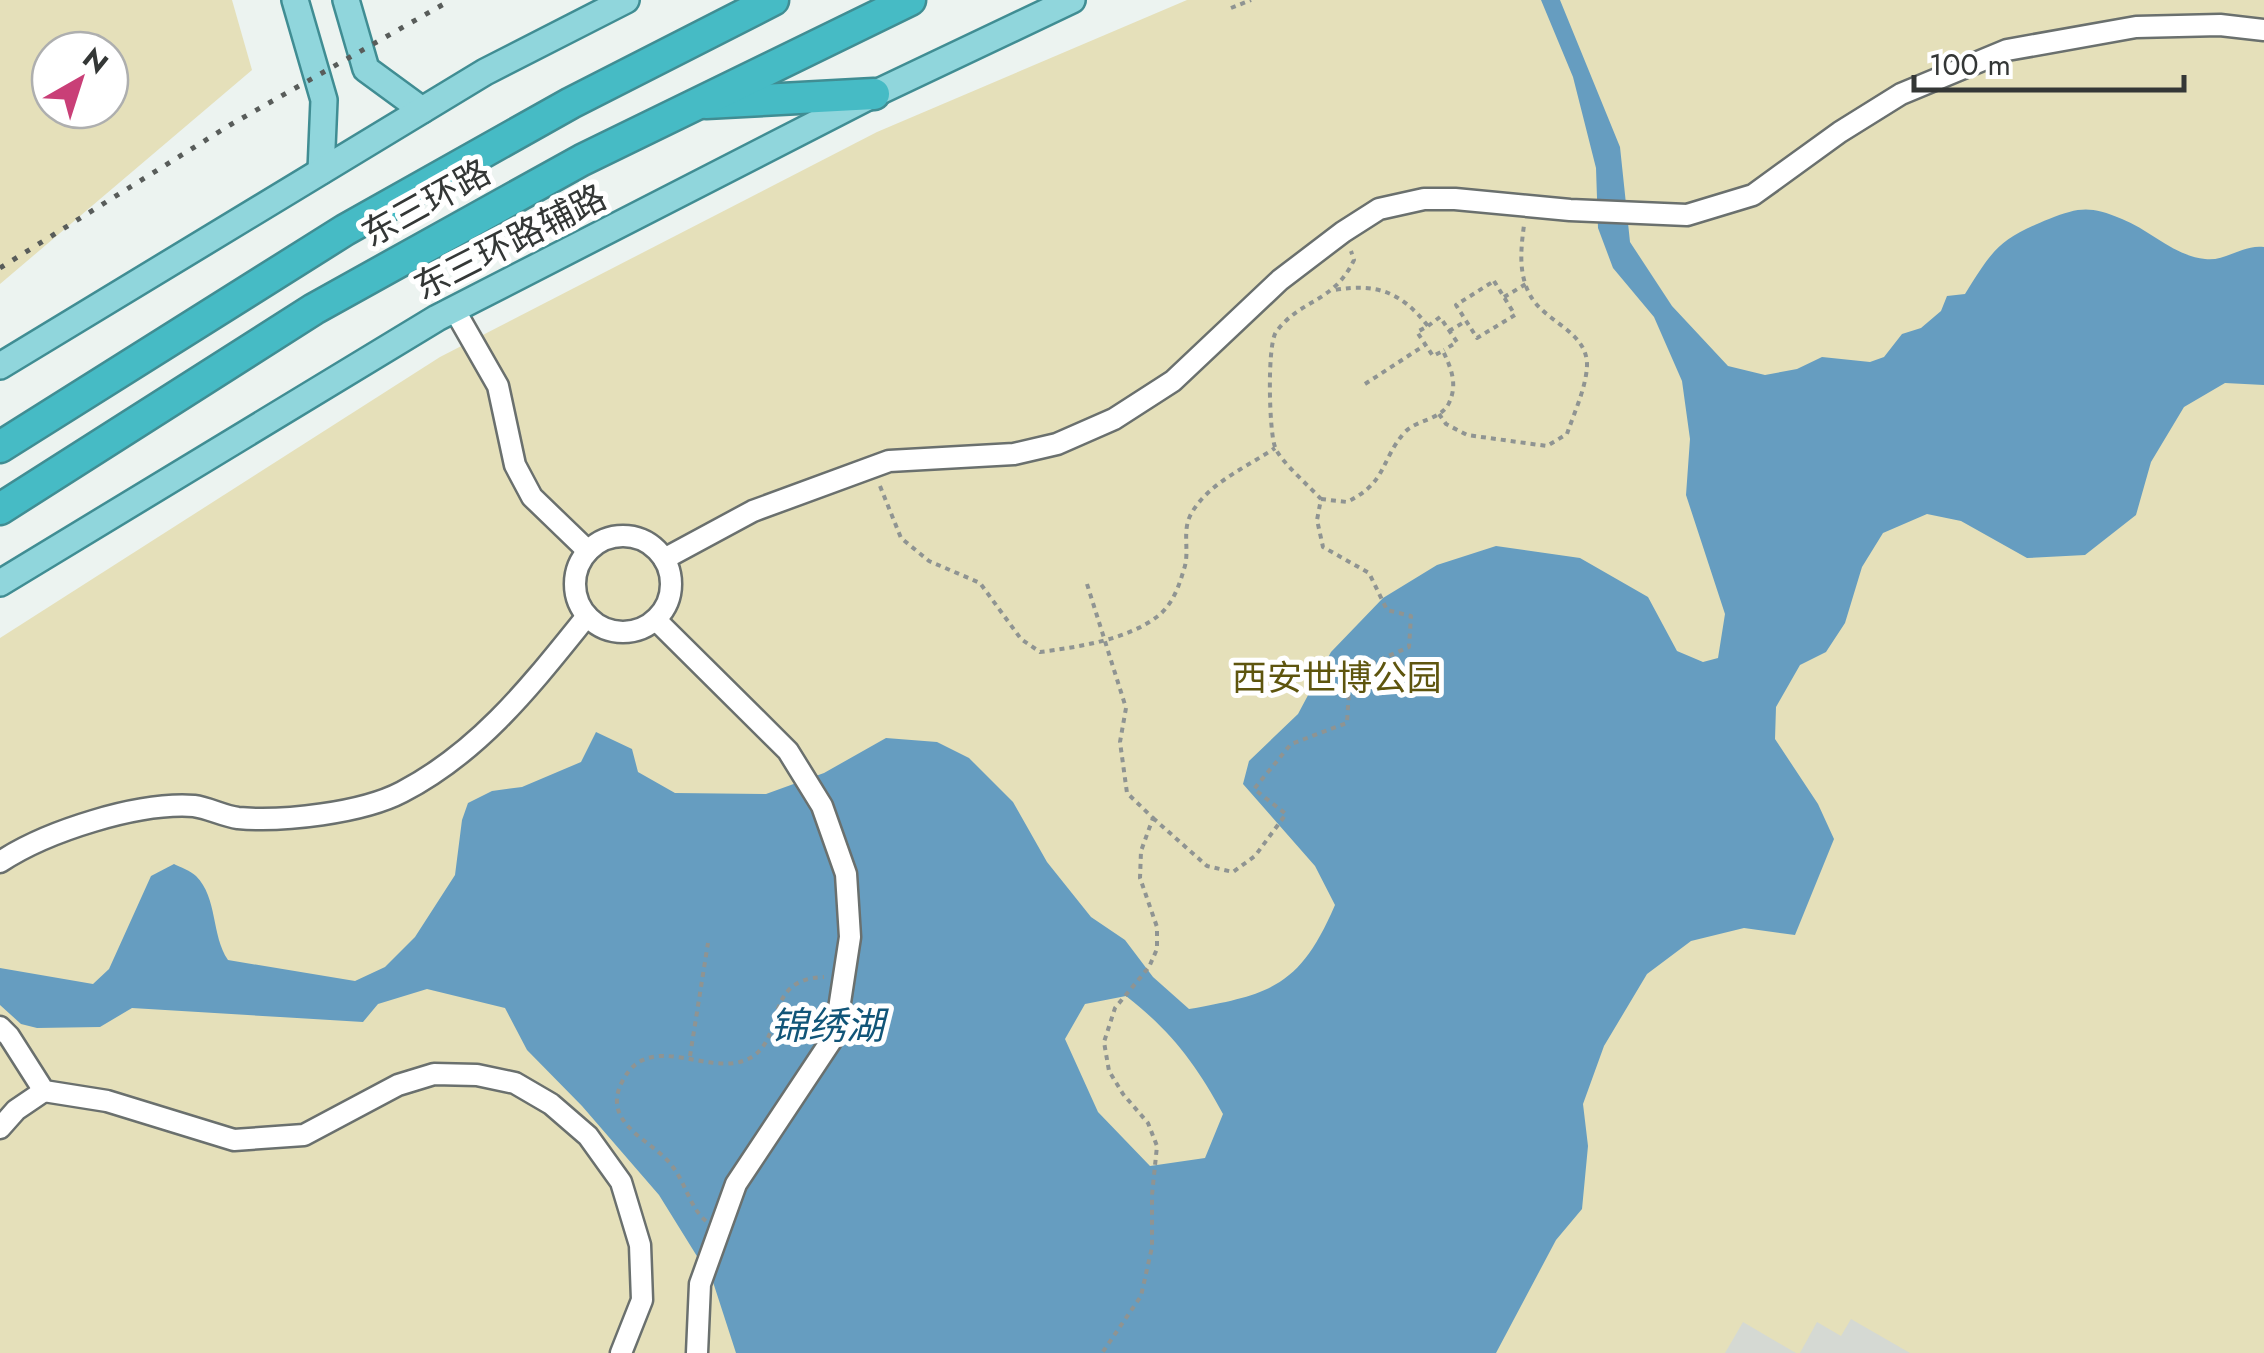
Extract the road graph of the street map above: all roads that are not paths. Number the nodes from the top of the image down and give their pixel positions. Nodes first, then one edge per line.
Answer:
1 (295, 0) edge
2 (346, 0) edge
3 (626, 0) edge
4 (772, 0) edge
5 (910, 0) edge
6 (1072, 0) edge
7 (2264, 30) edge
8 (874, 94) junction
9 (692, 104) junction
10 (422, 110) junction
11 (321, 171) junction
12 (454, 309) junction
13 (0, 366) edge
14 (0, 447) edge
15 (0, 509) edge
16 (588, 551) junction
17 (664, 559) junction
18 (0, 582) edge
19 (587, 616) junction
20 (656, 620) junction
21 (0, 862) edge
22 (0, 1027) edge
23 (44, 1091) junction
24 (0, 1128) edge
25 (621, 1353) edge
26 (697, 1353) edge

1 - 11 main road
2 - 10 main road
3 - 10 main road
4 - 14 highway, 东三环路
5 - 9 highway, 东三环路
6 - 8 main road, 东三环路辅路
7 - 17 lane
8 - 9 highway
8 - 12 main road, 东三环路辅路
9 - 15 highway, 东三环路
10 - 11 main road
11 - 13 main road
12 - 16 lane
12 - 18 main road, 东三环路辅路
16 - 17 lane
16 - 19 lane
17 - 20 lane
19 - 20 lane
19 - 21 lane
20 - 26 lane
22 - 23 lane
23 - 24 lane
23 - 25 lane

